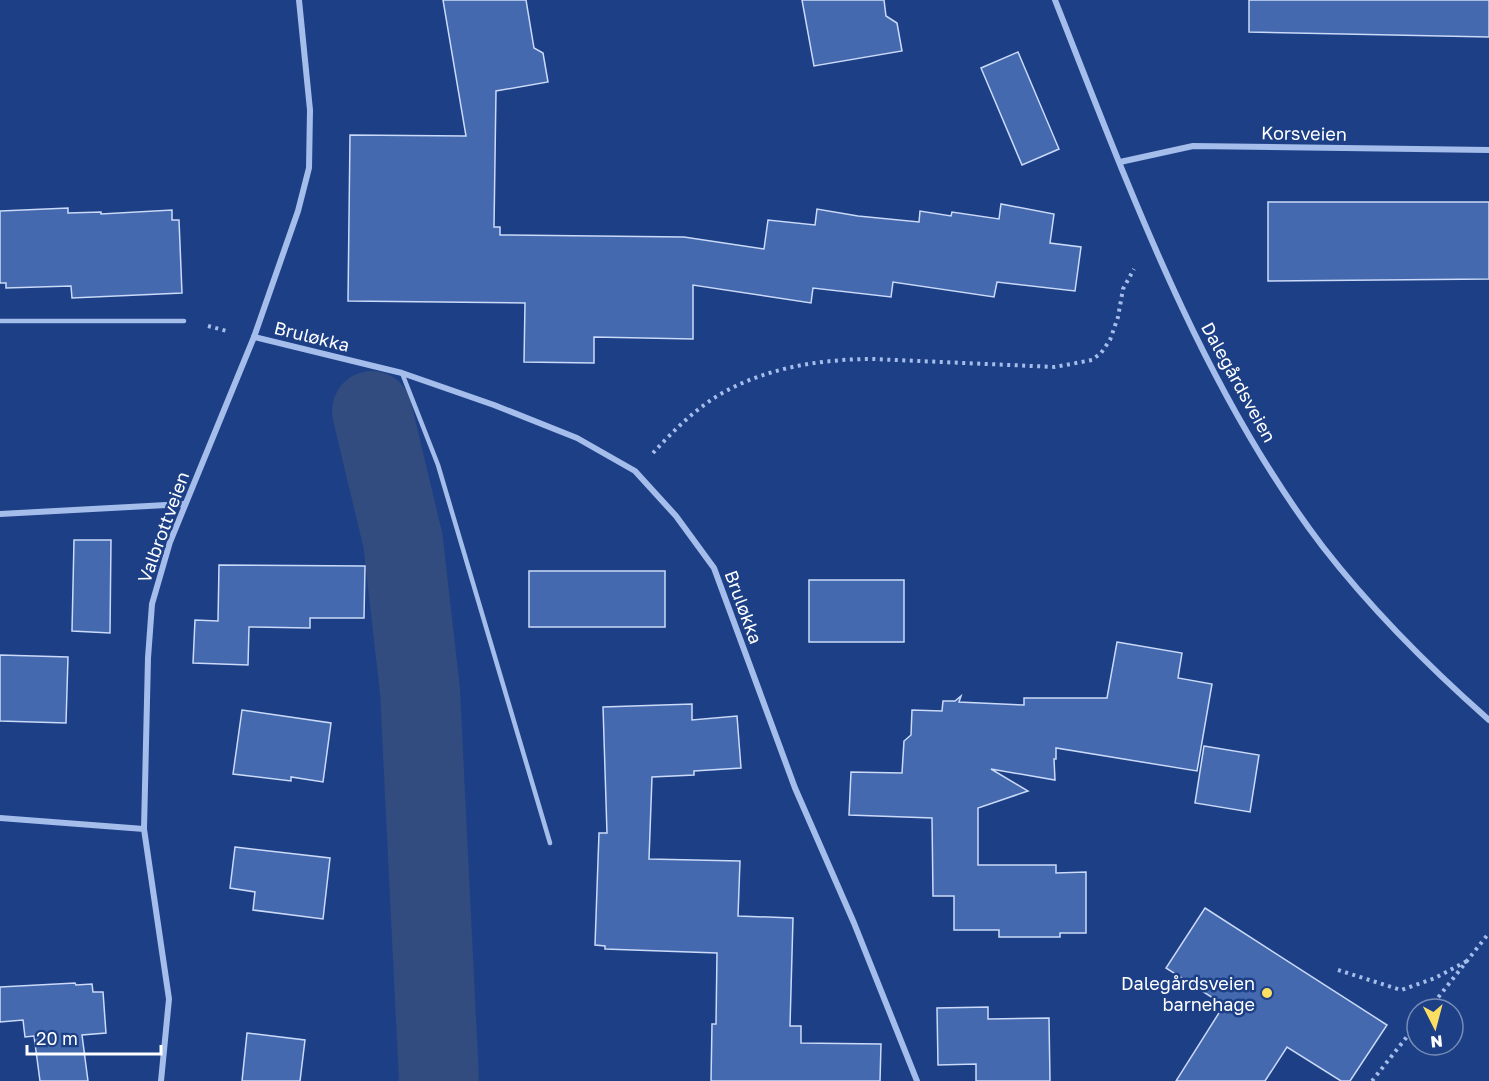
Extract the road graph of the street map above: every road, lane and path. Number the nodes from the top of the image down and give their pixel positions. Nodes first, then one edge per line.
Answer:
1 (299, 0) edge
2 (1055, 0) edge
3 (1489, 150) edge
4 (1120, 162) junction
5 (1158, 252) junction
6 (0, 321) edge
7 (184, 321) joint
8 (254, 337) junction
9 (402, 373) junction
10 (635, 471) junction
11 (186, 504) junction
12 (0, 514) edge
13 (1489, 720) edge
14 (0, 818) edge
15 (144, 830) junction
16 (550, 843) dead end
17 (1489, 933) edge
18 (1467, 961) junction
19 (1338, 970) dead end
20 (1438, 997) edge
21 (1405, 1039) edge
22 (161, 1081) edge
23 (917, 1081) edge
24 (1372, 1081) edge

1 - 8 street, Valbrottveien
2 - 4 street, Dalegårdsveien
3 - 4 street, Korsveien
4 - 5 street, Dalegårdsveien
5 - 10 path
5 - 13 street, Dalegårdsveien
6 - 7 lane
7 - 8 path
8 - 9 street, Bruløkka
8 - 11 street, Valbrottveien
9 - 10 street, Bruløkka
9 - 16 lane
10 - 23 street, Bruløkka
11 - 12 street
11 - 15 street, Valbrottveien
14 - 15 street
15 - 22 street, Valbrottveien
17 - 18 path
18 - 19 path
18 - 20 path
21 - 24 path

